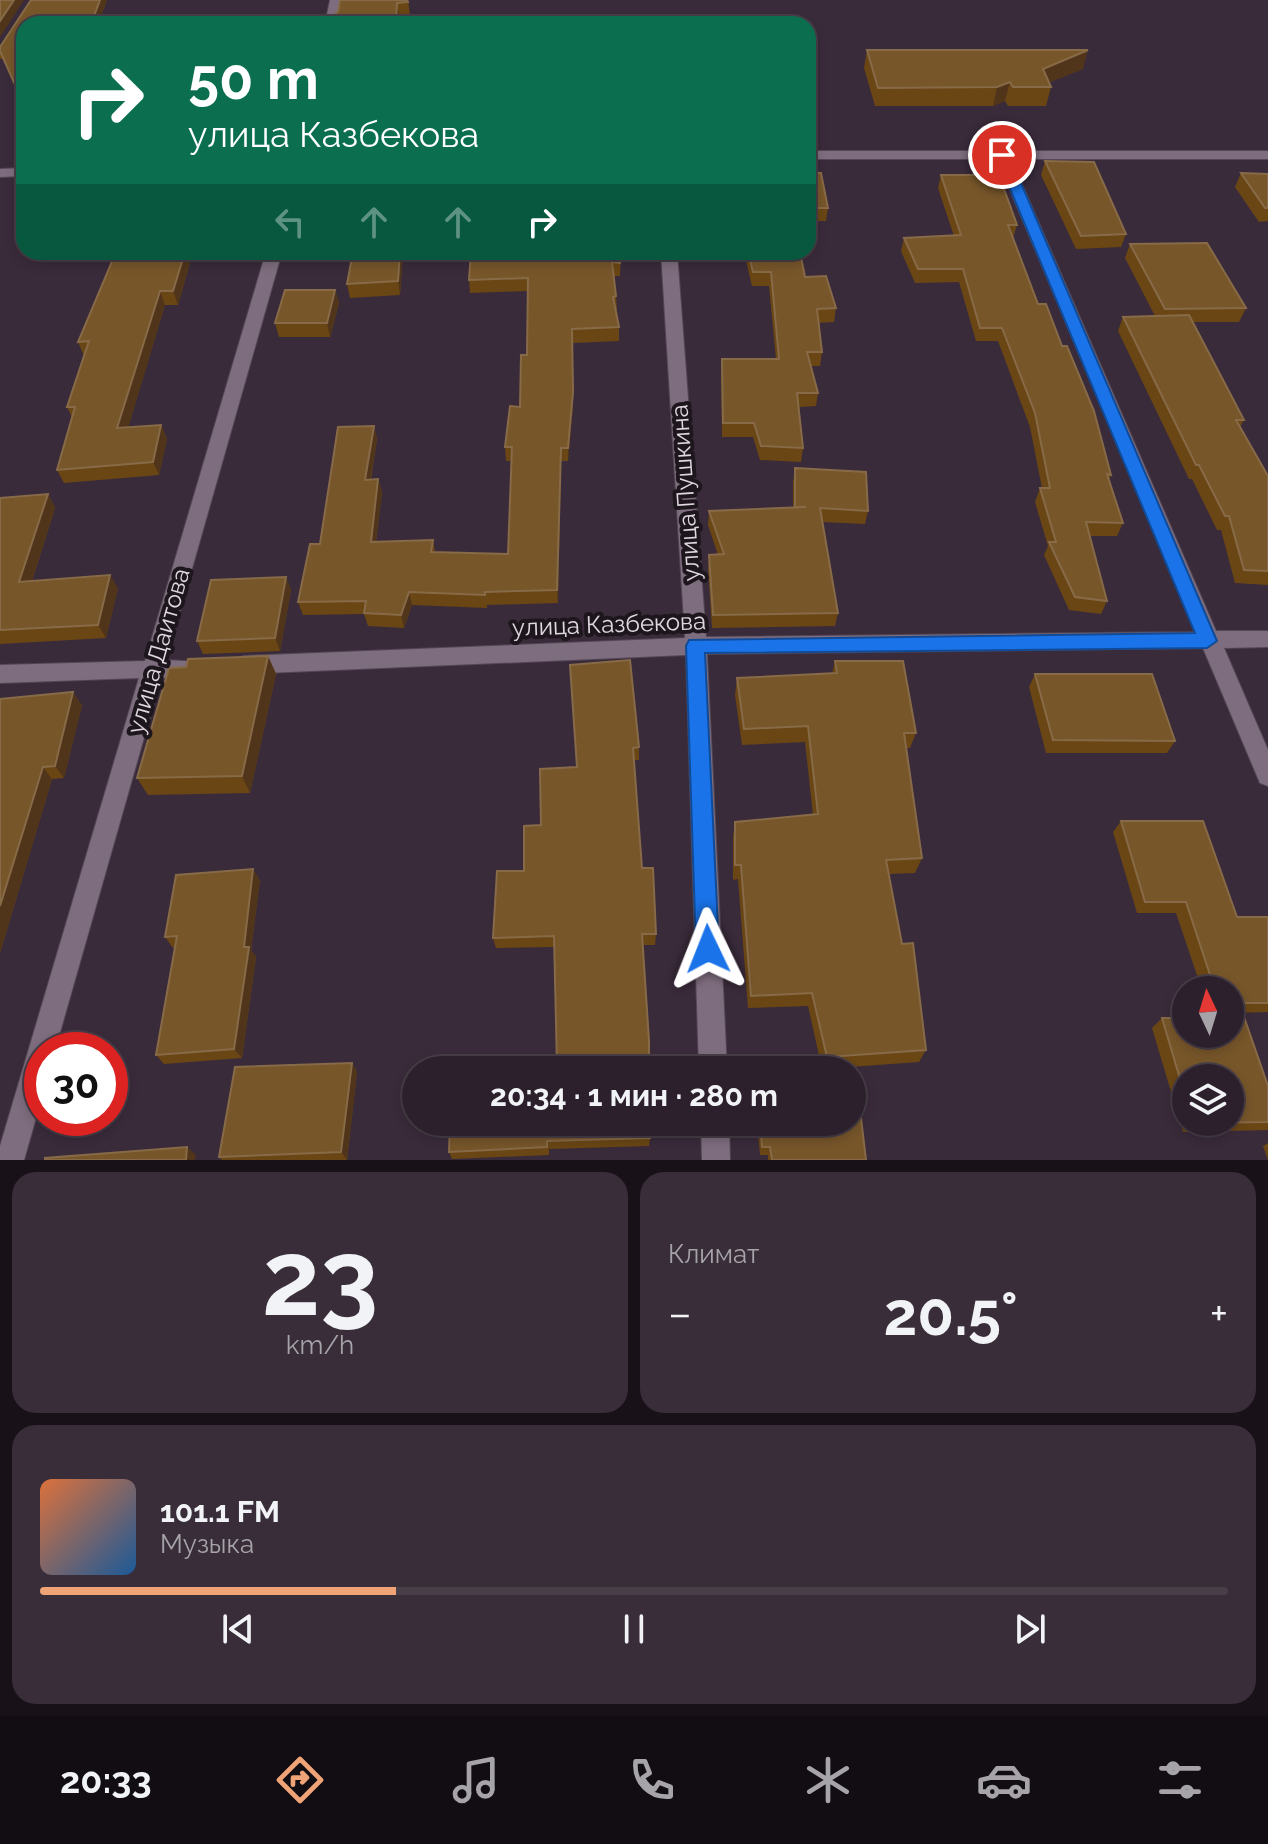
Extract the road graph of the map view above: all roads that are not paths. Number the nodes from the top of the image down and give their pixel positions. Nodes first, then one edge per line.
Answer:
1 (816, 155) edge
2 (1002, 155) junction
3 (1268, 155) edge
4 (272, 260) edge
5 (670, 260) edge
6 (1268, 639) edge
7 (1207, 641) junction
8 (696, 646) junction
9 (152, 669) junction
10 (0, 674) edge
11 (1268, 776) edge
12 (47, 1032) edge
13 (712, 1056) edge
14 (24, 1112) edge
15 (715, 1136) edge
16 (10, 1160) edge
17 (716, 1160) edge

1 - 2 street
2 - 3 street
2 - 7 street
4 - 9 street, улица Даитова
5 - 8 street, улица Пушкина
6 - 7 street, улица Казбекова
7 - 8 street, улица Казбекова
7 - 11 street
8 - 9 street, улица Казбекова
8 - 13 street, улица Пушкина
9 - 10 street, улица Казбекова
9 - 12 street, улица Даитова
14 - 16 street, улица Даитова
15 - 17 street

